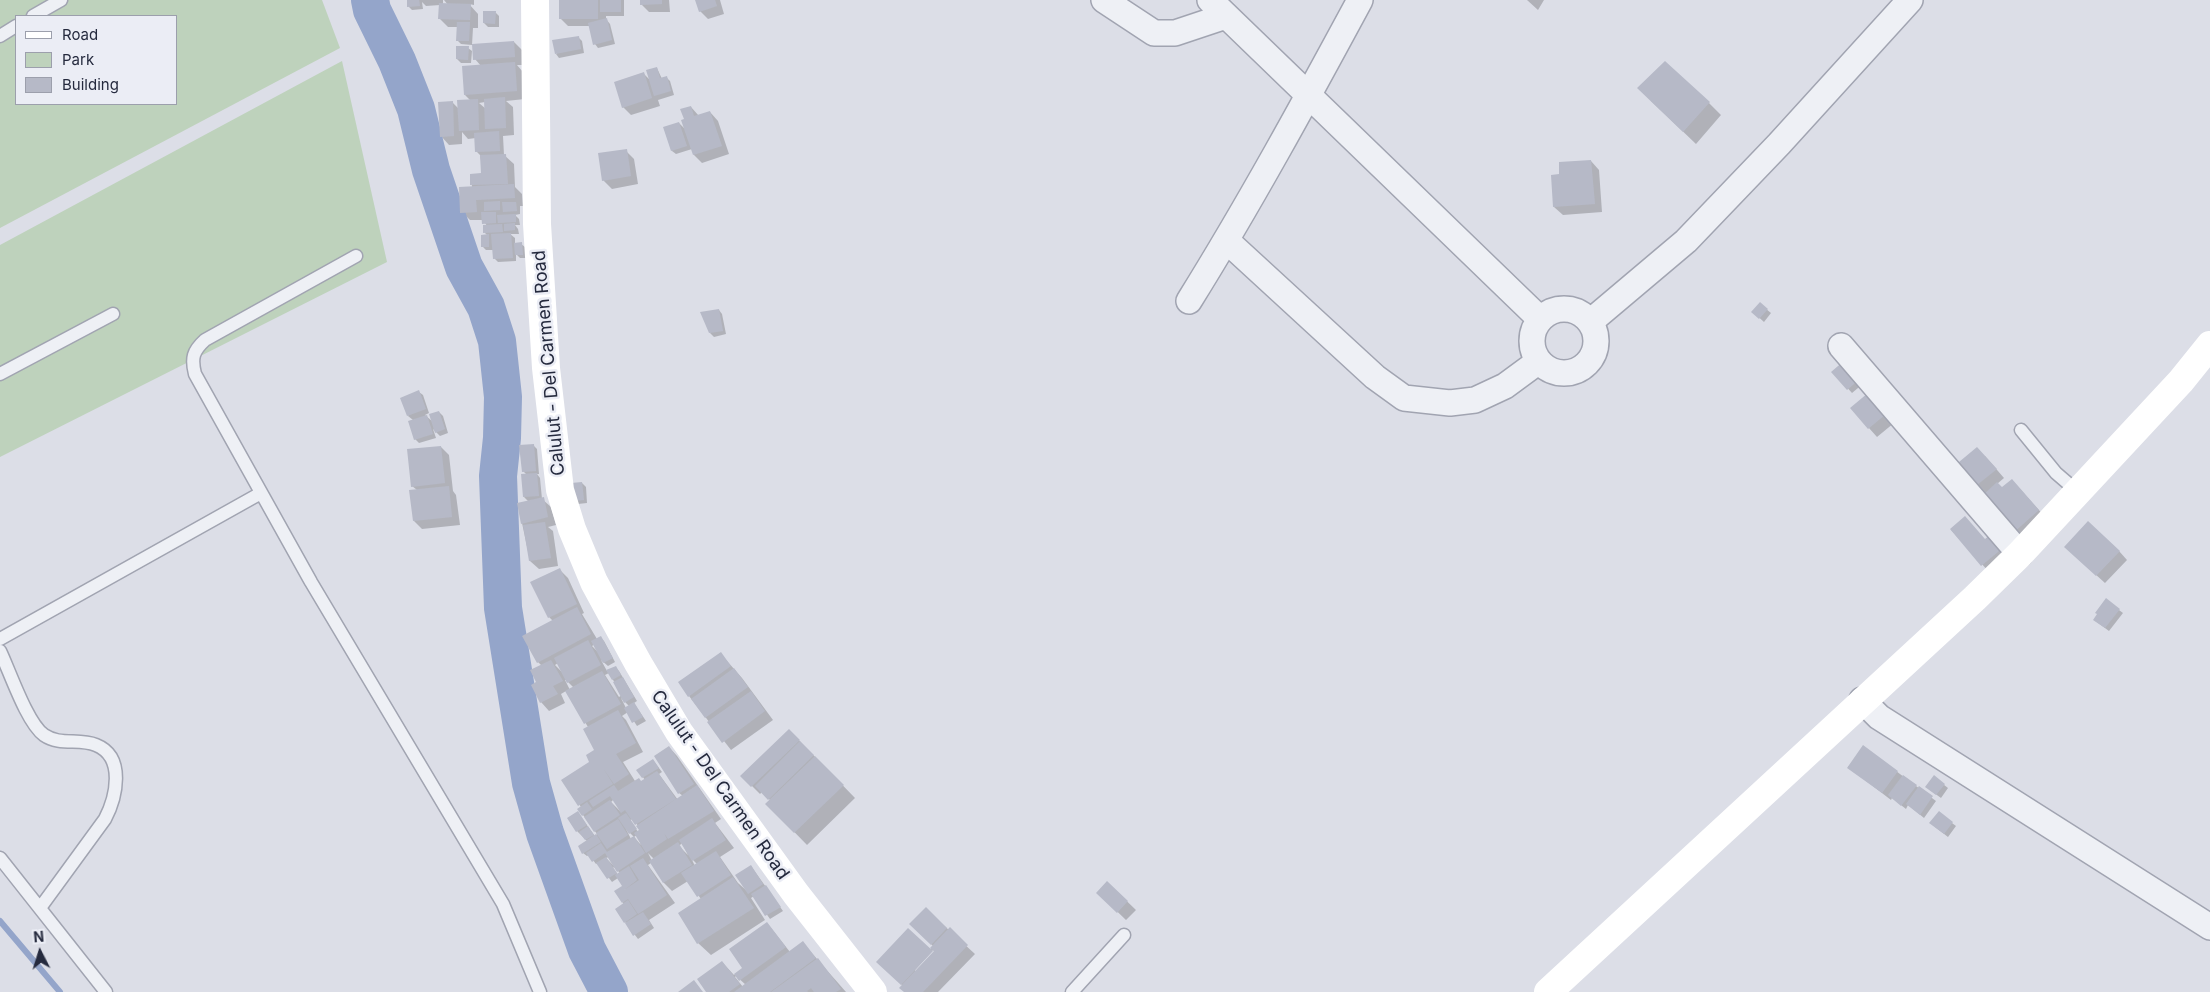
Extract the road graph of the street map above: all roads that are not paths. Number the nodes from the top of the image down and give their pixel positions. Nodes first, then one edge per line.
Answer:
1 (61, 0) edge
2 (535, 0) edge
3 (1104, 0) edge
4 (1360, 0) edge
5 (1910, 0) edge
6 (1218, 8) edge
7 (36, 15) edge
8 (15, 27) edge
9 (0, 36) edge
10 (1309, 96) junction
11 (1226, 241) junction
12 (356, 256) dead end
13 (1189, 301) dead end
14 (113, 314) dead end
15 (1540, 319) junction
16 (1590, 322) junction
17 (2210, 345) edge
18 (1841, 346) dead end
19 (1539, 361) junction
20 (0, 374) edge
21 (2021, 430) dead end
22 (2078, 492) junction
23 (261, 494) junction
24 (2020, 554) junction
25 (0, 639) edge
26 (0, 651) edge
27 (1862, 700) junction
28 (0, 858) edge
29 (40, 908) junction
30 (2210, 927) edge
31 (1124, 935) dead end
32 (106, 992) edge
33 (540, 992) edge
34 (873, 992) edge
35 (1072, 992) edge
36 (1548, 992) edge

1 - 7 lane
2 - 34 main road, Calulut - Del Carmen Road
3 - 6 street
4 - 10 street
5 - 16 street
6 - 10 street
8 - 9 lane
10 - 11 street
10 - 15 street
11 - 13 street
11 - 19 street
12 - 23 lane
14 - 20 lane
15 - 16 street
15 - 19 street
16 - 19 street
17 - 22 main road
18 - 24 street
21 - 22 lane
22 - 24 main road
23 - 25 lane
23 - 33 lane
24 - 27 main road
26 - 29 lane
27 - 30 street
27 - 36 main road
28 - 29 lane
29 - 32 lane
31 - 35 lane

